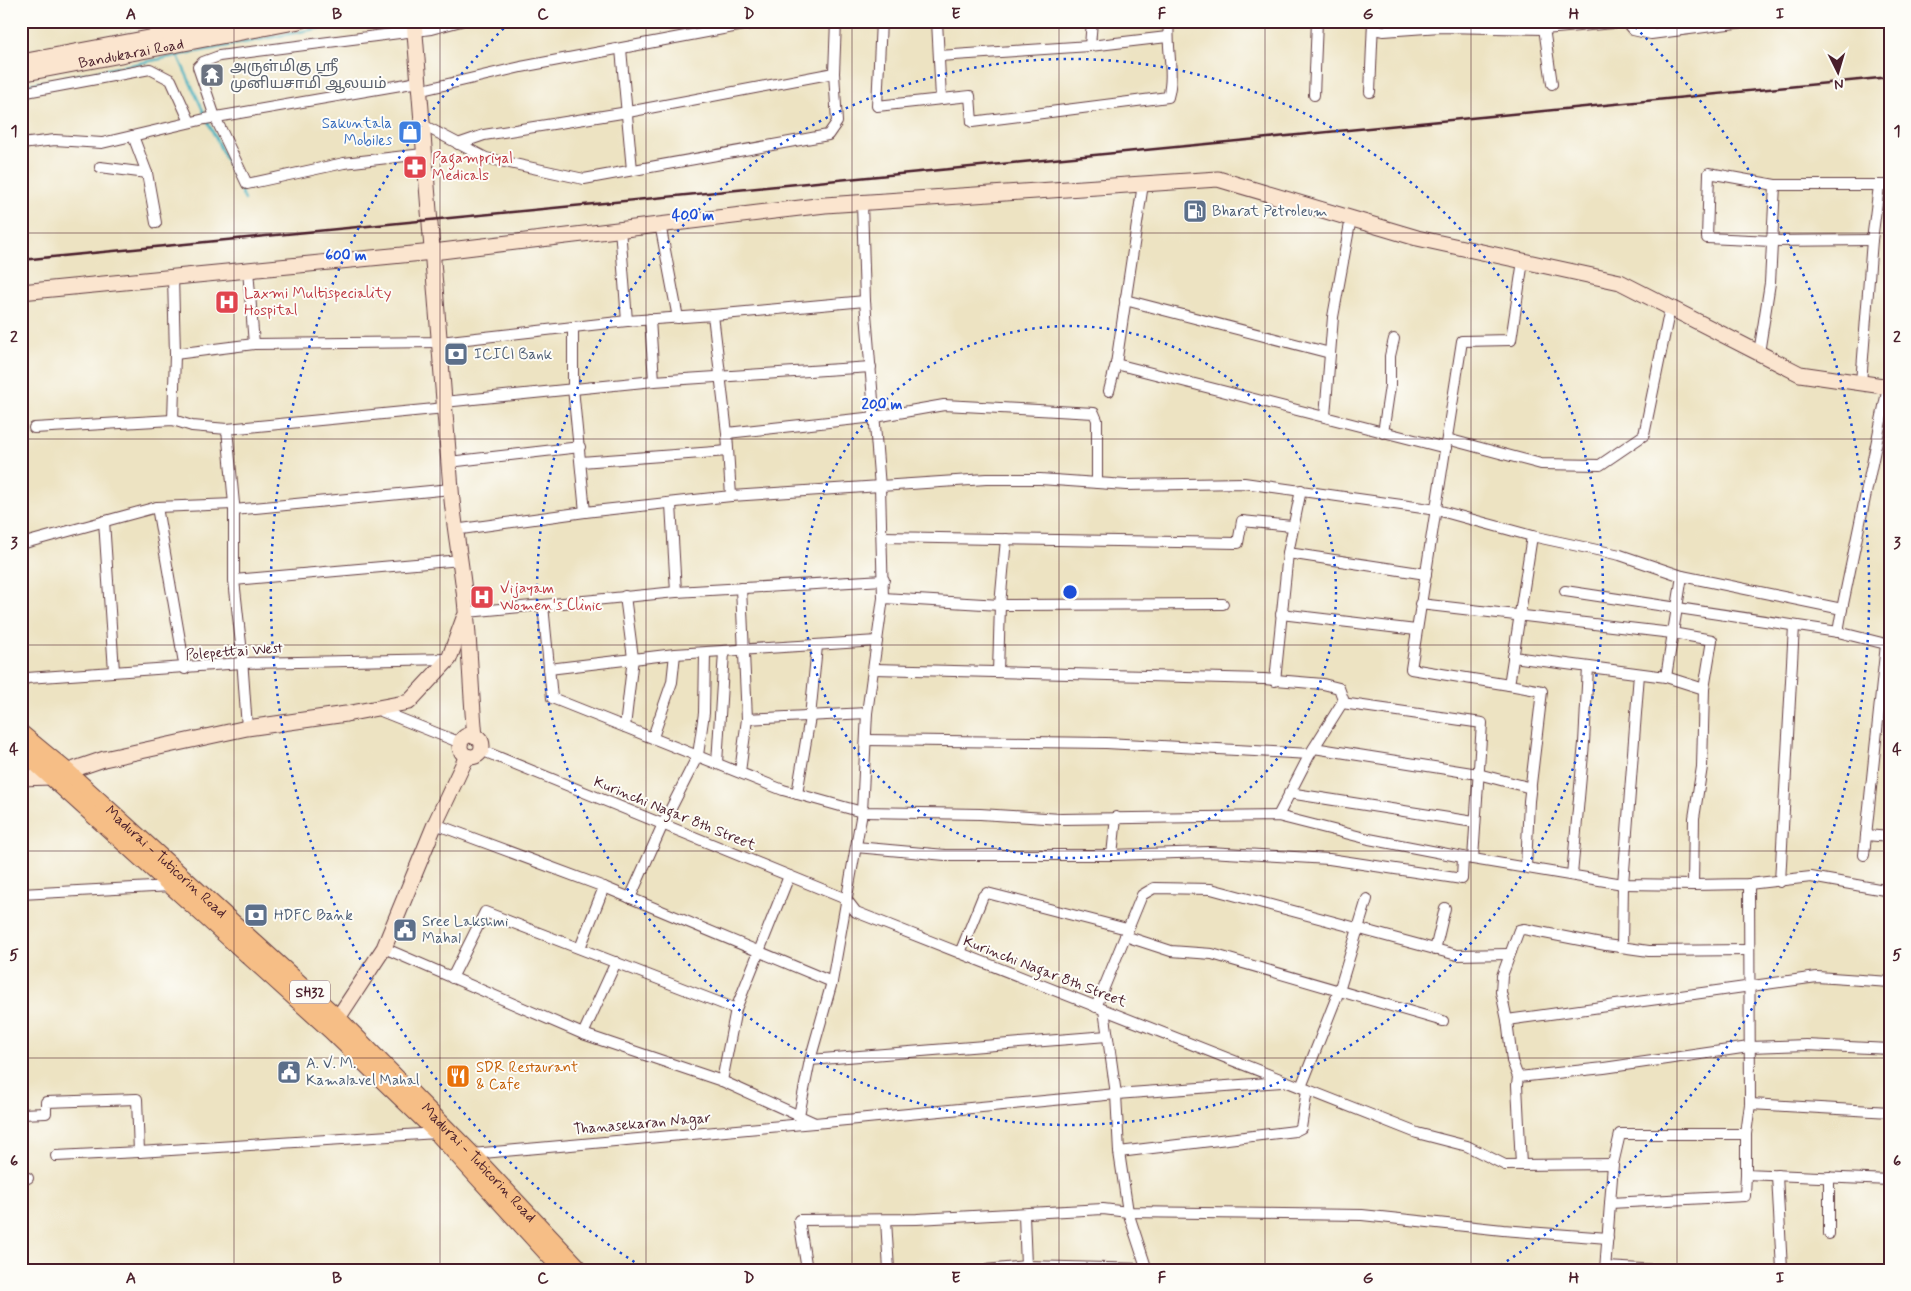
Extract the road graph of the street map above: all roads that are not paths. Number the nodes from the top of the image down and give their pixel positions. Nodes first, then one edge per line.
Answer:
1 (239, 21) edge
2 (300, 21) edge
3 (461, 21) edge
4 (765, 21) edge
5 (836, 21) edge
6 (881, 21) edge
7 (937, 21) edge
8 (1092, 21) edge
9 (1169, 21) edge
10 (1317, 21) edge
11 (1751, 21) edge
12 (1625, 22) edge
13 (414, 25) edge
14 (1373, 25) edge
15 (1543, 25) edge
16 (174, 28) edge
17 (1167, 37) junction
18 (1090, 46) junction
19 (621, 49) junction
20 (939, 56) junction
21 (21, 62) edge
22 (834, 73) junction
23 (21, 74) edge
24 (1552, 84) dead end
25 (418, 87) junction
26 (1370, 92) dead end
27 (21, 93) edge
28 (1314, 95) dead end
29 (941, 98) junction
30 (628, 112) junction
31 (211, 118) junction
32 (190, 122) junction
33 (421, 124) junction
34 (133, 136) junction
35 (21, 144) edge
36 (458, 144) junction
37 (423, 154) junction
38 (100, 167) dead end
39 (632, 170) junction
40 (148, 173) junction
41 (1143, 184) junction
42 (1775, 185) junction
43 (1884, 186) edge
44 (862, 202) junction
45 (1351, 218) junction
46 (156, 223) dead end
47 (660, 224) junction
48 (620, 228) junction
49 (1872, 240) junction
50 (1772, 241) junction
51 (433, 252) junction
52 (1523, 261) junction
53 (248, 270) junction
54 (173, 277) junction
55 (21, 292) edge
56 (1125, 300) junction
57 (865, 301) junction
58 (1670, 308) junction
59 (713, 315) junction
60 (678, 318) junction
61 (650, 320) junction
62 (627, 321) junction
63 (573, 327) junction
64 (1394, 339) dead end
65 (440, 342) junction
66 (254, 344) junction
67 (1330, 352) junction
68 (1759, 353) junction
69 (175, 354) junction
70 (1116, 364) junction
71 (871, 367) junction
72 (722, 378) junction
73 (654, 381) junction
74 (1861, 382) junction
75 (1889, 387) edge
76 (573, 388) junction
77 (1109, 391) dead end
78 (444, 405) junction
79 (1325, 416) junction
80 (875, 417) junction
81 (173, 420) junction
82 (34, 428) dead end
83 (227, 429) junction
84 (728, 433) junction
85 (1383, 433) junction
86 (1446, 444) junction
87 (580, 447) junction
88 (728, 451) junction
89 (449, 462) junction
90 (581, 462) junction
91 (1097, 483) junction
92 (880, 487) junction
93 (450, 489) junction
94 (1301, 490) junction
95 (731, 496) junction
96 (671, 504) junction
97 (157, 507) junction
98 (234, 507) junction
99 (1437, 510) junction
100 (585, 512) junction
101 (104, 521) junction
102 (1292, 526) junction
103 (454, 530) junction
104 (1532, 536) junction
105 (882, 537) junction
106 (1006, 539) junction
107 (21, 544) edge
108 (1288, 553) junction
109 (461, 560) junction
110 (1426, 574) junction
111 (1682, 576) junction
112 (234, 580) junction
113 (884, 580) junction
114 (741, 588) junction
115 (1565, 591) dead end
116 (676, 592) junction
117 (625, 596) junction
118 (883, 598) junction
119 (543, 604) junction
120 (1223, 604) dead end
121 (1420, 604) junction
122 (1000, 605) junction
123 (1678, 607) junction
124 (1842, 610) junction
125 (466, 612) junction
126 (1281, 614) junction
127 (1520, 615) junction
128 (1794, 626) junction
129 (1416, 630) junction
130 (1838, 632) junction
131 (1672, 633) junction
132 (877, 640) junction
133 (1888, 644) edge
134 (816, 646) junction
135 (744, 650) junction
136 (724, 652) junction
137 (705, 653) junction
138 (675, 654) junction
139 (1513, 657) junction
140 (449, 658) junction
141 (633, 658) junction
142 (242, 663) junction
143 (1588, 667) junction
144 (185, 669) junction
145 (549, 669) junction
146 (874, 669) junction
147 (114, 671) junction
148 (998, 672) junction
149 (1639, 674) junction
150 (1666, 677) junction
151 (1275, 681) junction
152 (21, 682) edge
153 (1509, 685) junction
154 (1704, 689) junction
155 (1342, 704) junction
156 (376, 708) junction
157 (867, 713) junction
158 (810, 717) junction
159 (747, 719) junction
160 (625, 727) junction
161 (247, 728) junction
162 (21, 733) edge
163 (653, 737) junction
164 (866, 740) junction
165 (471, 746) junction
166 (21, 750) edge
167 (1312, 751) junction
168 (698, 755) junction
169 (717, 763) junction
170 (67, 771) junction
171 (740, 772) junction
172 (1478, 774) junction
173 (51, 776) junction
174 (21, 778) edge
175 (1531, 788) junction
176 (1289, 793) junction
177 (797, 794) junction
178 (862, 812) junction
179 (1278, 816) junction
180 (1116, 817) junction
181 (1474, 822) junction
182 (435, 824) junction
183 (663, 824) junction
184 (1866, 835) junction
185 (1890, 837) edge
186 (856, 847) junction
187 (1112, 855) junction
188 (1864, 855) dead end
189 (1468, 858) junction
190 (1526, 867) junction
191 (788, 876) junction
192 (1572, 876) junction
193 (1780, 882) junction
194 (1623, 884) junction
195 (1749, 884) junction
196 (172, 886) junction
197 (1693, 886) junction
198 (604, 887) junction
199 (1890, 890) edge
200 (21, 894) edge
201 (630, 898) junction
202 (846, 899) junction
203 (1367, 900) dead end
204 (1444, 908) dead end
205 (1359, 929) junction
206 (1126, 933) junction
207 (1622, 947) junction
208 (384, 948) junction
209 (580, 948) junction
210 (1435, 950) junction
211 (1748, 950) junction
212 (758, 951) junction
213 (960, 953) junction
214 (1509, 954) junction
215 (616, 962) junction
216 (452, 978) junction
217 (832, 982) junction
218 (1890, 982) edge
219 (1750, 987) junction
220 (1339, 991) junction
221 (1100, 1008) junction
222 (736, 1009) junction
223 (1507, 1020) junction
224 (1443, 1021) dead end
225 (334, 1024) junction
226 (583, 1034) junction
227 (1107, 1036) junction
228 (1749, 1047) junction
229 (1890, 1049) edge
230 (810, 1060) junction
231 (1518, 1077) junction
232 (722, 1081) junction
233 (1287, 1082) junction
234 (1304, 1089) junction
235 (1116, 1094) junction
236 (1750, 1104) junction
237 (1890, 1112) edge
238 (21, 1114) edge
239 (798, 1114) junction
240 (815, 1123) junction
241 (437, 1133) junction
242 (1746, 1134) junction
243 (139, 1152) junction
244 (1119, 1152) junction
245 (472, 1154) junction
246 (56, 1156) dead end
247 (1521, 1164) junction
248 (1613, 1164) junction
249 (1746, 1174) junction
250 (1777, 1175) junction
251 (1829, 1177) junction
252 (1890, 1180) edge
253 (1610, 1203) junction
254 (1128, 1212) junction
255 (1024, 1215) junction
256 (886, 1220) junction
257 (1829, 1234) dead end
258 (1608, 1238) junction
259 (1026, 1266) junction
260 (1605, 1268) edge
261 (1147, 1269) edge
262 (562, 1270) edge
263 (580, 1270) edge
264 (807, 1270) edge
265 (889, 1270) edge
266 (985, 1270) edge
267 (1660, 1270) edge
268 (1782, 1270) edge

1 - 16 street, Bandukarai Road
2 - 23 street, Bandukarai Road
3 - 13 street
4 - 19 street
5 - 22 street
6 - 29 street
7 - 20 street
8 - 18 street
9 - 17 street
10 - 28 street
11 - 12 street
12 - 15 street
13 - 25 street
13 - 31 street
14 - 15 street
14 - 26 street
15 - 24 street
16 - 21 street, Bandukarai Road
17 - 18 street
17 - 29 street
18 - 20 street
19 - 25 street
19 - 30 street
20 - 29 street
22 - 30 street
22 - 39 street
25 - 31 street
25 - 33 street
27 - 32 street
30 - 36 street
30 - 39 street
31 - 32 street
31 - 37 street
32 - 34 street
33 - 36 street
33 - 37 street
34 - 35 street
34 - 40 street
36 - 39 street
37 - 51 street
38 - 40 street
40 - 46 street
41 - 44 street
41 - 45 street
41 - 56 street
42 - 43 street
42 - 50 street
42 - 50 street
43 - 49 street
44 - 47 street
44 - 57 street
45 - 52 street
45 - 67 street
47 - 48 street
47 - 60 street
48 - 51 street
48 - 62 street
49 - 50 street
49 - 74 street
50 - 68 street
51 - 53 street
51 - 65 street
52 - 58 street
52 - 86 street
53 - 54 street
53 - 66 street
54 - 55 street
54 - 69 street
56 - 67 street
56 - 70 street
57 - 59 street
57 - 71 street
58 - 68 street
58 - 86 street
59 - 60 street
59 - 72 street
60 - 61 street
61 - 62 street
61 - 73 street
62 - 63 street
63 - 65 street
63 - 76 street
64 - 85 street
65 - 66 street
65 - 78 street
66 - 69 street
67 - 79 street
68 - 74 street
69 - 81 street
70 - 77 street
70 - 79 street
71 - 72 street
71 - 80 street
72 - 73 street
72 - 84 street
73 - 76 street
74 - 75 street
75 - 124 street
76 - 78 street
76 - 87 street
78 - 83 street
78 - 89 street
79 - 85 street
80 - 84 street
80 - 91 street
80 - 92 street
81 - 82 street
81 - 83 street
83 - 98 street
84 - 88 street
85 - 86 street
86 - 99 street
87 - 89 street
87 - 90 street
88 - 90 street
88 - 95 street
89 - 93 street
90 - 100 street
91 - 92 street
91 - 94 street
92 - 95 street
92 - 105 street
93 - 98 street
93 - 103 street
94 - 99 street
94 - 102 street
95 - 96 street
96 - 100 street
96 - 116 street
97 - 98 street
97 - 101 street
97 - 144 street
98 - 112 street
99 - 104 street
99 - 110 street
100 - 103 street
101 - 107 street
101 - 147 street
102 - 106 street
102 - 108 street
103 - 109 street
104 - 111 street
104 - 127 street
105 - 106 street
105 - 113 street
106 - 122 street
108 - 110 street
108 - 126 street
109 - 112 street
109 - 125 street
110 - 121 street
111 - 123 street
111 - 124 street
112 - 142 street
113 - 114 street
113 - 118 street
114 - 116 street
114 - 135 street
115 - 123 street
116 - 117 street
117 - 119 street
117 - 141 street
118 - 122 street
118 - 132 street
119 - 125 street
119 - 145 street
120 - 122 street
121 - 127 street
121 - 129 street
122 - 148 street
123 - 128 street
123 - 131 street
124 - 130 street
125 - 140 street
125 - 165 street
126 - 129 street
126 - 151 street
127 - 131 street
127 - 139 street
128 - 130 street
128 - 193 street
129 - 153 street
130 - 133 street
131 - 150 street
131 - 154 street
132 - 134 street
132 - 146 street
133 - 184 street
134 - 135 street
134 - 158 street
135 - 136 street
135 - 159 street
136 - 137 street
136 - 169 street
137 - 138 street
137 - 168 street
138 - 141 street
138 - 163 street
139 - 143 street
139 - 153 street
140 - 142 street, Polepettai West
140 - 156 street
141 - 145 street
141 - 160 street
142 - 144 street, Polepettai West
142 - 161 street
143 - 149 street
143 - 192 street
144 - 147 street, Polepettai West
145 - 160 street
146 - 148 street
146 - 157 street
147 - 152 street, Polepettai West
148 - 151 street
149 - 150 street
149 - 194 street
150 - 154 street
151 - 155 street
153 - 175 street
154 - 197 street
155 - 167 street
155 - 172 street
156 - 161 street
156 - 165 street, Kurinchi Nagar 8th Street
157 - 158 street
157 - 164 street
158 - 159 street
158 - 177 street
159 - 171 street
160 - 163 street
161 - 170 street
162 - 170 main road, Madurai - Tuticorin Road / SH32
163 - 168 street
164 - 167 street
164 - 178 street
165 - 182 street
165 - 183 street, Kurinchi Nagar 8th Street
166 - 173 main road, Madurai - Tuticorin Road / SH32
167 - 172 street
167 - 176 street
168 - 169 street
168 - 183 street
169 - 171 street
170 - 173 street
170 - 225 main road, Madurai - Tuticorin Road / SH32
171 - 177 street
172 - 175 street
172 - 181 street
173 - 174 street
173 - 196 main road, Madurai - Tuticorin Road / SH32
175 - 190 street
176 - 179 street
176 - 181 street
177 - 178 street
178 - 180 street
178 - 186 street
179 - 180 street
179 - 189 street
180 - 187 street
181 - 189 street
182 - 198 street
182 - 208 street
183 - 191 street, Kurinchi Nagar 8th Street
183 - 201 street
184 - 185 street
184 - 188 street
186 - 187 street
186 - 202 street
187 - 189 street
189 - 190 street
190 - 192 street
191 - 202 street, Kurinchi Nagar 8th Street
191 - 212 street
192 - 194 street
193 - 195 street
193 - 199 street
194 - 197 street
194 - 207 street
195 - 197 street
195 - 211 street
196 - 200 street
196 - 225 main road, Madurai - Tuticorin Road / SH32
198 - 201 street
198 - 209 street
201 - 212 street
202 - 213 street, Kurinchi Nagar 8th Street
202 - 217 street
203 - 205 street
204 - 210 street
205 - 206 street
205 - 210 street
205 - 220 street
206 - 213 street
206 - 220 street
206 - 221 street
207 - 211 street
207 - 214 street
208 - 216 street
208 - 225 street
209 - 215 street
209 - 216 street
210 - 214 street
211 - 219 street
212 - 217 street
212 - 222 street
213 - 221 street, Kurinchi Nagar 8th Street
214 - 223 street
215 - 222 street
215 - 226 street
216 - 226 street
217 - 230 street
218 - 219 street
219 - 223 street
219 - 228 street
220 - 224 street
220 - 234 street
221 - 227 street
221 - 233 street, Kurinchi Nagar 8th Street
222 - 232 street
223 - 231 street
225 - 241 main road, Madurai - Tuticorin Road / SH32
225 - 245 main road, Madurai - Tuticorin Road / SH32
226 - 232 street
227 - 230 street
227 - 235 street
228 - 229 street
228 - 231 street
228 - 236 street
230 - 239 street
231 - 247 street
232 - 239 street
233 - 234 street, Kurinchi Nagar 8th Street
233 - 235 street, Thanasekaran Nagar
234 - 244 street
234 - 247 street, Kurinchi Nagar 8th Street
235 - 240 street, Thanasekaran Nagar
235 - 244 street
236 - 237 street
236 - 242 street
238 - 243 street
239 - 240 street
240 - 245 street, Thanasekaran Nagar
241 - 243 street
241 - 262 main road, Madurai - Tuticorin Road / SH32
242 - 248 street
242 - 249 street
243 - 246 street
244 - 254 street
245 - 263 main road, Madurai - Tuticorin Road / SH32
247 - 248 street, Kurinchi Nagar 8th Street
248 - 253 street
249 - 250 street
249 - 253 street
250 - 251 street
250 - 268 street
251 - 252 street
251 - 257 street
253 - 258 street
254 - 255 street
254 - 258 street
254 - 261 street
255 - 256 street
255 - 259 street
256 - 264 street
256 - 265 street
258 - 260 street
259 - 261 street
259 - 266 street
260 - 267 street

